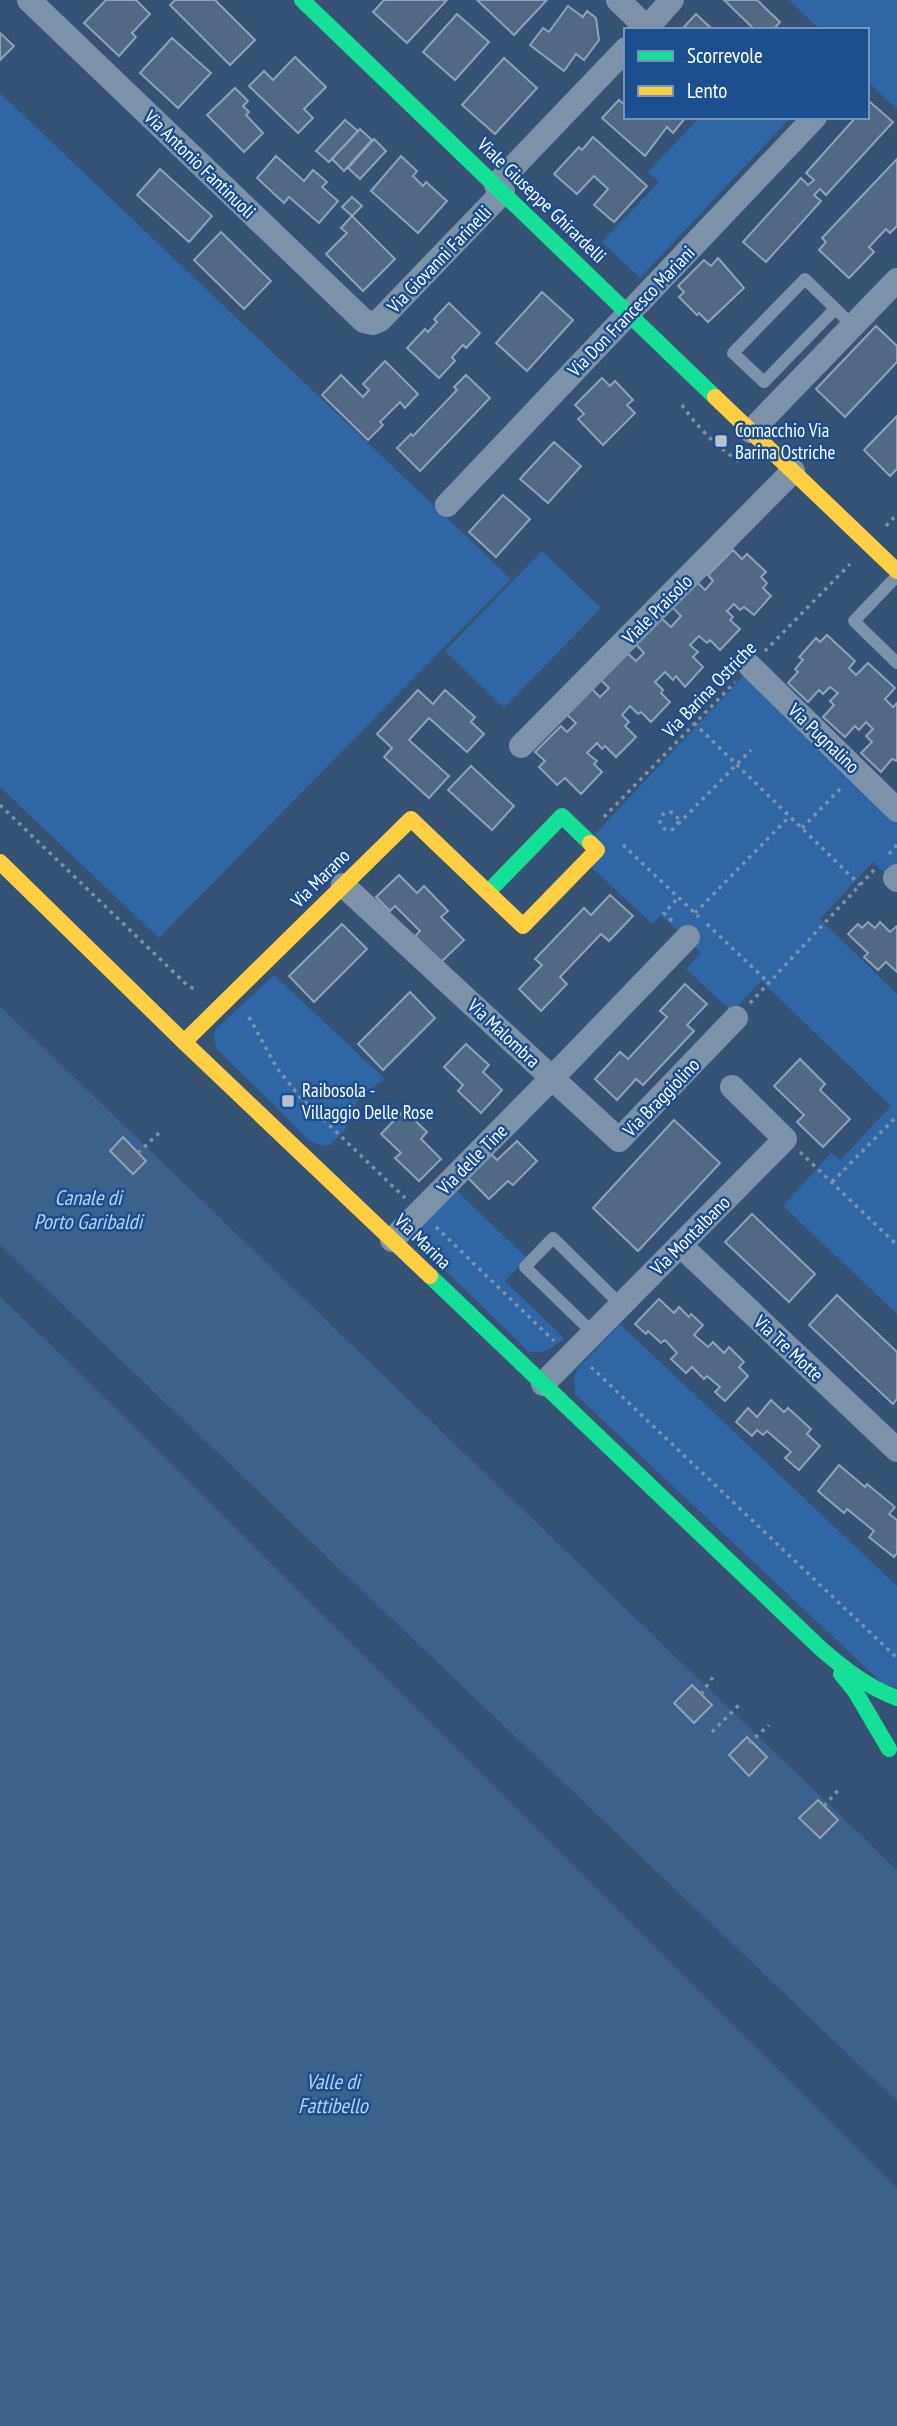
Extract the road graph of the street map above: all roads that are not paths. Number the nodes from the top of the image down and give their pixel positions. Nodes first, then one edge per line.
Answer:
1 (29, 0) edge
2 (302, 0) edge
3 (618, 0) edge
4 (672, 0) edge
5 (645, 28) edge
6 (647, 28) edge
7 (624, 51) edge
8 (813, 119) edge
9 (499, 188) junction
10 (897, 280) edge
11 (835, 309) junction
12 (629, 313) junction
13 (373, 323) joint
14 (853, 326) junction
15 (783, 363) junction
16 (800, 381) junction
17 (751, 431) junction
18 (793, 471) junction
19 (447, 505) dead end
20 (897, 570) edge
21 (897, 576) edge
22 (897, 663) edge
23 (750, 666) road end
24 (522, 747) dead end
25 (897, 810) edge
26 (0, 863) edge
27 (344, 885) junction
28 (488, 892) junction
29 (688, 937) dead end
30 (736, 1018) road end
31 (184, 1042) junction
32 (552, 1078) junction
33 (732, 1087) dead end
34 (392, 1240) junction
35 (680, 1245) junction
36 (621, 1306) junction
37 (593, 1333) junction
38 (543, 1384) junction
39 (897, 1450) edge
40 (819, 1647) junction
41 (897, 1698) edge
42 (895, 1721) dead end
43 (890, 1749) junction
44 (896, 1766) edge

1 - 13 street, Via Antonio Fantinuoli
2 - 9 street, Viale Giuseppe Ghirardelli
3 - 5 street
4 - 6 street
7 - 9 street, Via Giovanni Farinelli
8 - 12 street, Via Don Francesco Mariani
9 - 12 street, Viale Giuseppe Ghirardelli
9 - 13 street, Via Giovanni Farinelli
10 - 14 street
11 - 14 lane
11 - 15 lane
11 - 15 lane
12 - 17 street, Viale Giuseppe Ghirardelli
12 - 19 street, Via Don Francesco Mariani
14 - 16 street
15 - 16 lane
16 - 17 street
17 - 18 street, Viale Giuseppe Ghirardelli
18 - 20 street, Viale Giuseppe Ghirardelli
18 - 24 street, Viale Praisolo
21 - 22 lane
23 - 25 street, Via Pugnalino
26 - 31 street, Via Marina
27 - 28 street, Via Marano
27 - 31 street, Via Marano
27 - 32 street, Via Malombra
28 - 28 street
29 - 32 street, Via Malombra
30 - 32 street, Via Braggiolino
31 - 34 street, Via Marina
32 - 34 street, Via delle Tine
33 - 35 street, Via Montalbano
34 - 38 street, Via Marina
35 - 36 street, Via Montalbano
35 - 39 street, Via Tre Motte
36 - 37 street, Via Montalbano
36 - 37 lane
37 - 38 street, Via Montalbano
38 - 40 street, Via Marina
40 - 41 street, Via Marina
40 - 43 street, Via Marina
42 - 43 street
43 - 44 street, Via Marina

